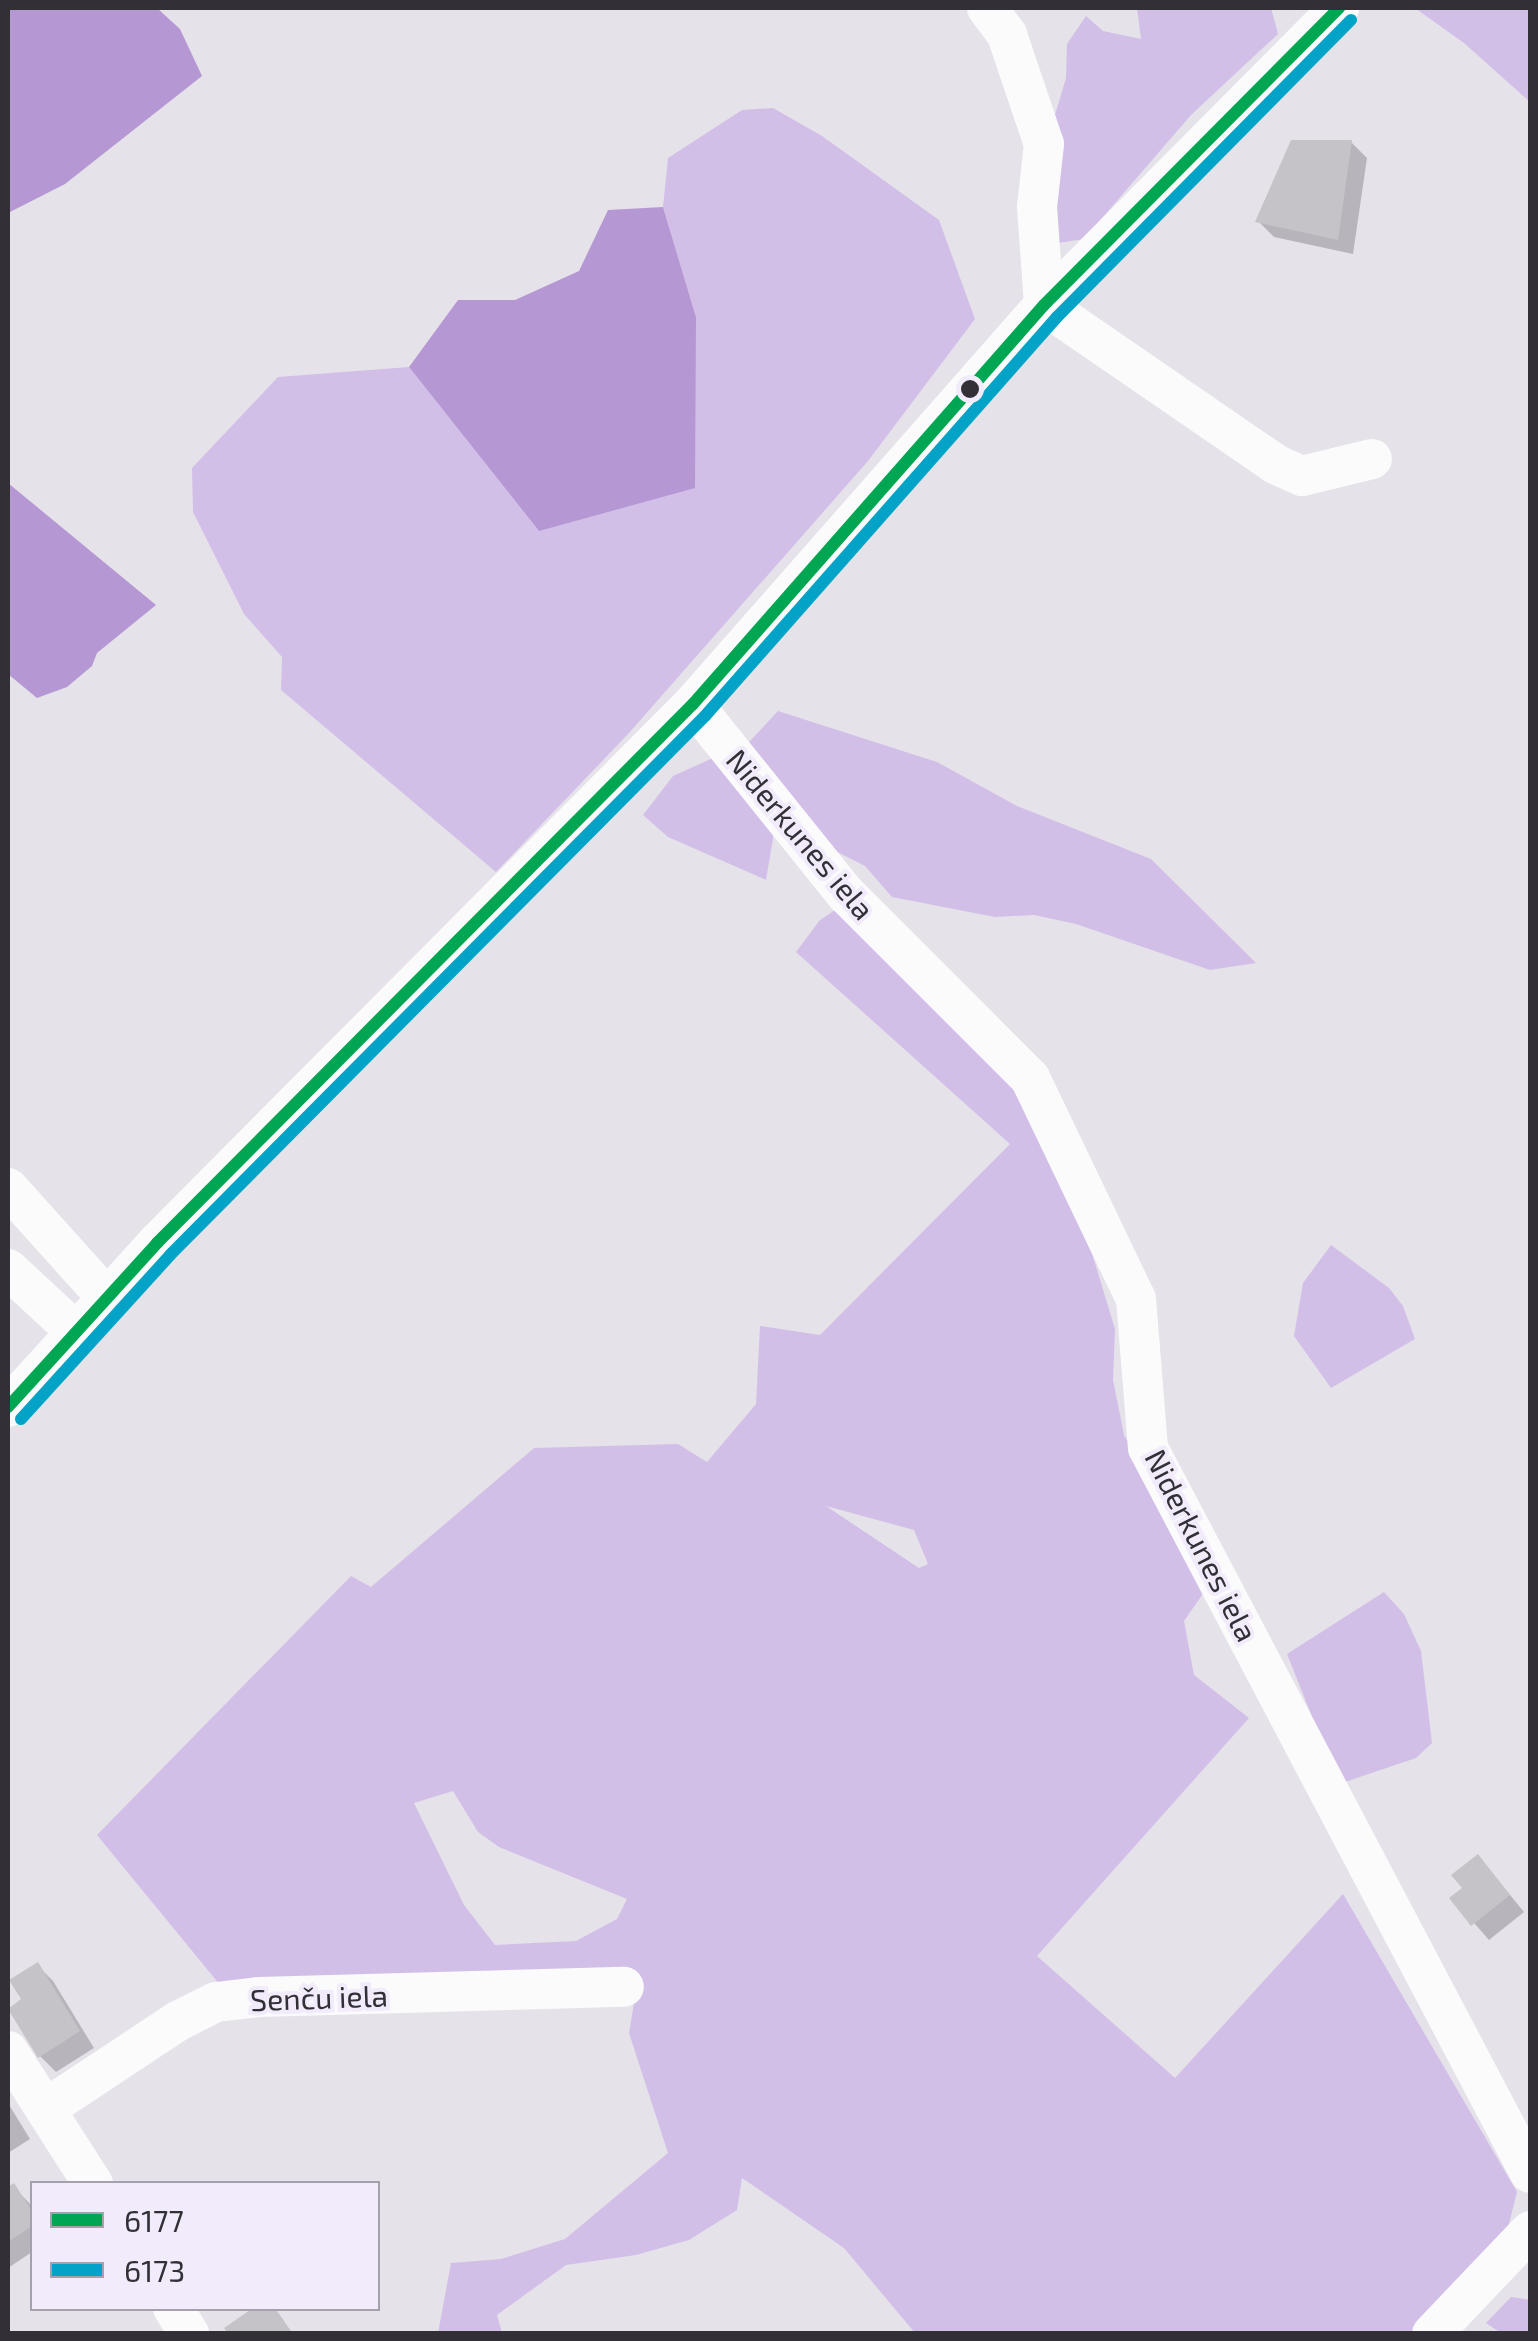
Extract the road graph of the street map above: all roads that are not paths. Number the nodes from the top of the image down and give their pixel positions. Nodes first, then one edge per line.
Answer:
1 (988, 8) edge
2 (1318, 16) edge
3 (1044, 305) junction
4 (1372, 459) dead end
5 (693, 704) junction
6 (8, 1188) edge
7 (8, 1269) edge
8 (107, 1298) junction
9 (76, 1332) junction
10 (8, 1407) edge
11 (624, 1987) dead end
12 (8, 2051) edge
13 (45, 2109) junction
14 (1530, 2172) edge
15 (91, 2181) edge
16 (1522, 2255) edge
17 (175, 2311) edge
18 (189, 2334) edge
19 (1432, 2334) edge

1 - 3 street
2 - 3 street
3 - 4 street
3 - 5 street
5 - 8 street
5 - 14 street, Niderkunes iela
6 - 8 street
7 - 9 street
8 - 9 street
9 - 10 street
11 - 13 street, Senču iela
12 - 13 street
13 - 15 street
16 - 19 street
17 - 18 street

